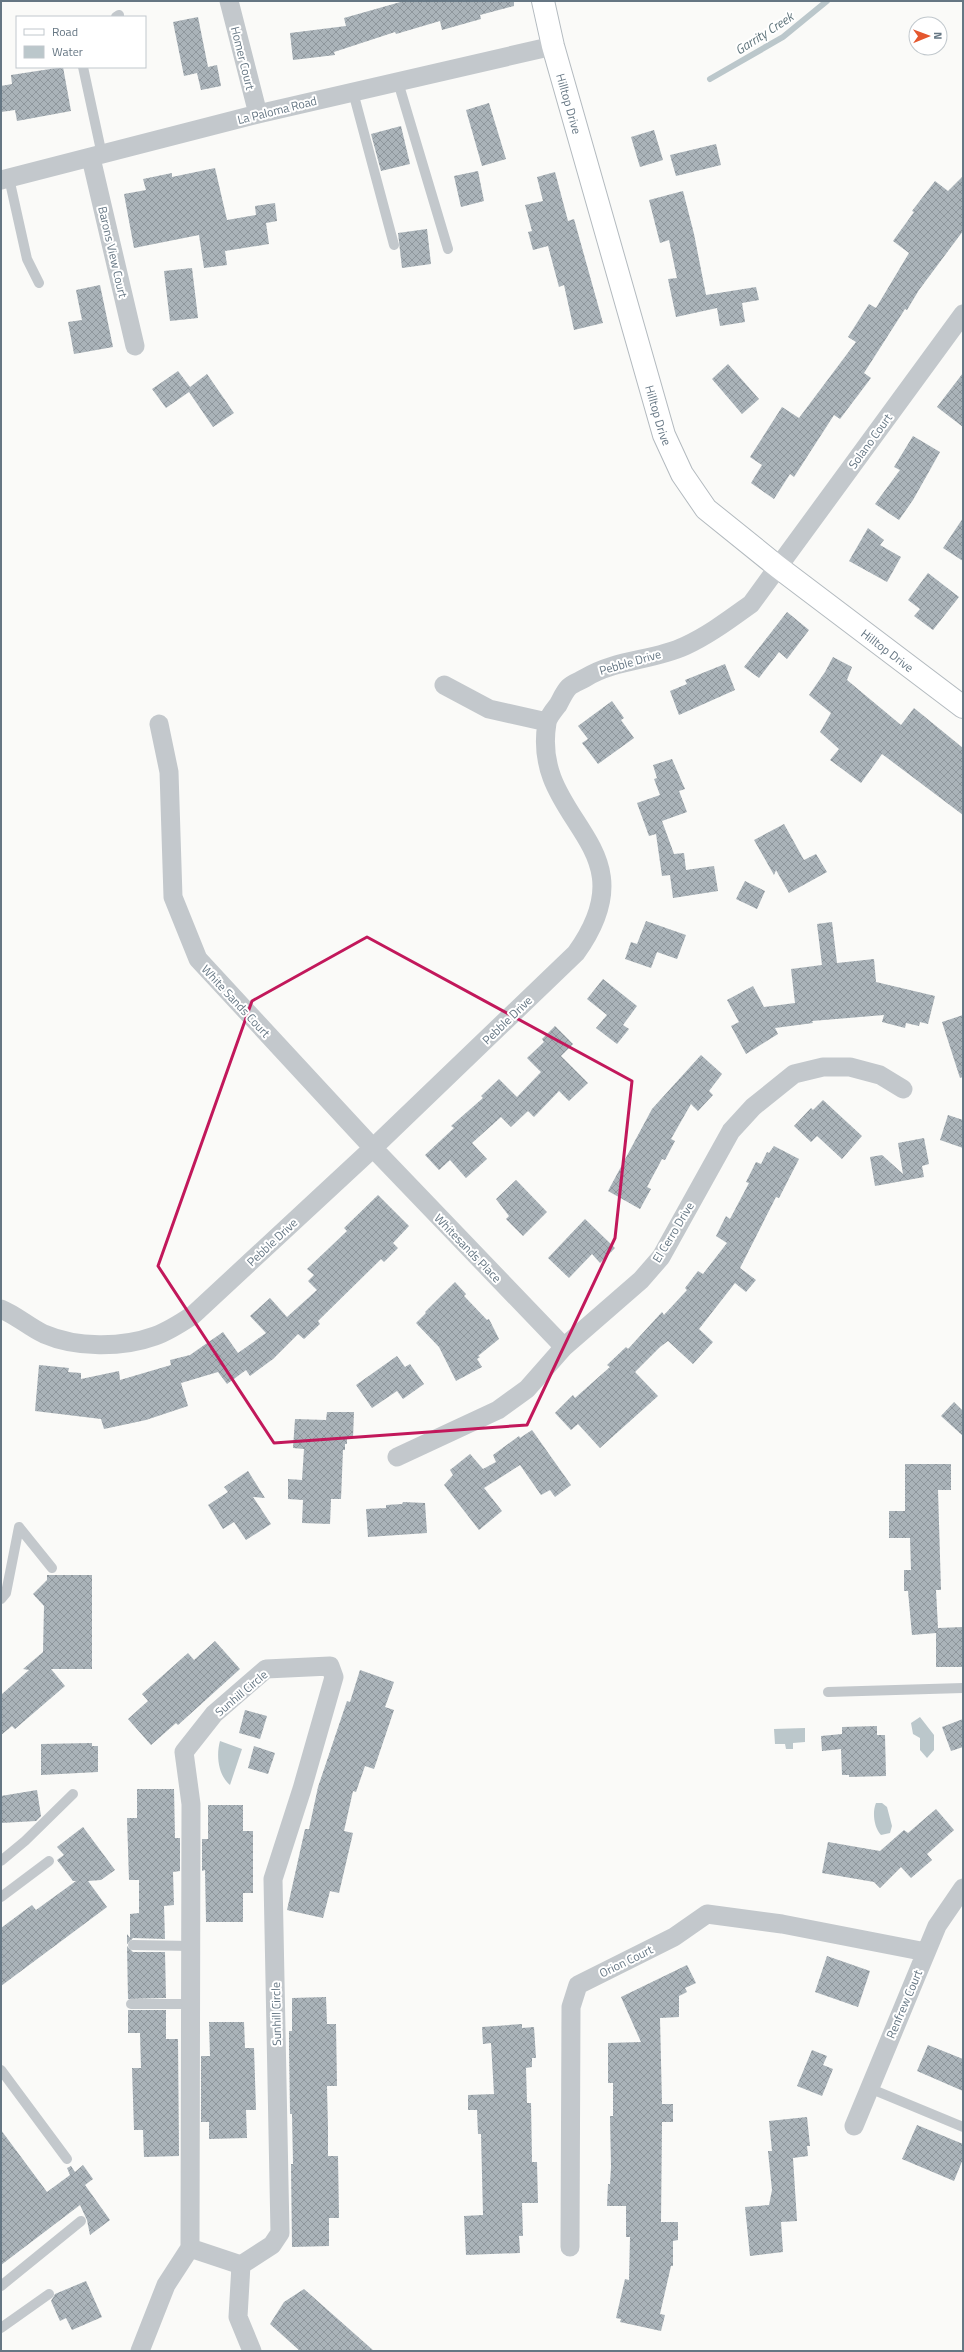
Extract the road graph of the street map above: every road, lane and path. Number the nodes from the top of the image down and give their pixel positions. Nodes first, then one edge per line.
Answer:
1 (229, 1) edge
2 (543, 1) edge
3 (553, 46) junction
4 (83, 68) edge
5 (398, 82) junction
6 (352, 92) junction
7 (258, 114) junction
8 (97, 157) junction
9 (5, 179) edge
10 (394, 245) dead end
11 (448, 249) dead end
12 (39, 283) dead end
13 (963, 314) edge
14 (135, 346) dead end
15 (778, 568) junction
16 (444, 685) dead end
17 (963, 707) edge
18 (547, 722) junction
19 (158, 724) dead end
20 (902, 1089) dead end
21 (373, 1148) junction
22 (1, 1309) edge
23 (564, 1347) junction
24 (397, 1457) dead end
25 (52, 1568) dead end
26 (1, 1599) edge
27 (963, 1688) edge
28 (828, 1692) dead end
29 (73, 1794) dead end
30 (1, 1861) edge
31 (49, 1861) dead end
32 (963, 1888) edge
33 (1, 1897) edge
34 (133, 1945) dead end
35 (191, 1946) junction
36 (926, 1952) junction
37 (131, 2004) dead end
38 (191, 2004) junction
39 (1, 2070) edge
40 (869, 2088) junction
41 (854, 2126) dead end
42 (963, 2127) edge
43 (67, 2159) dead end
44 (81, 2222) dead end
45 (570, 2247) dead end
46 (190, 2248) junction
47 (241, 2265) junction
48 (1, 2286) edge
49 (49, 2294) dead end
50 (1, 2328) edge
51 (140, 2351) edge
52 (252, 2351) edge

1 - 7 street, Homer Court
2 - 3 street, Hilltop Drive
3 - 5 street, La Paloma Road
3 - 15 street, Hilltop Drive
4 - 8 lane
5 - 6 street, La Paloma Road
5 - 11 lane
6 - 7 street, La Paloma Road
6 - 10 lane
7 - 8 street, La Paloma Road
8 - 9 street, La Paloma Road
8 - 14 street, Barons View Court
9 - 12 lane
13 - 15 street, Solano Court
15 - 17 street, Hilltop Drive
15 - 18 street, Pebble Drive
16 - 18 street
18 - 21 street, Pebble Drive
19 - 21 street, White Sands Court
20 - 23 street, El Cerro Drive
21 - 22 street, Pebble Drive
21 - 23 street, Whitesands Place
23 - 24 street, El Cerro Drive
25 - 26 lane
27 - 28 lane
29 - 30 lane
31 - 33 lane
32 - 36 street, Renfrew Court
34 - 35 lane
35 - 38 street, Sunhill Circle
35 - 47 street, Sunhill Circle
36 - 40 street, Renfrew Court
36 - 45 street, Orion Court
37 - 38 lane
38 - 46 street, Sunhill Circle
39 - 43 lane
40 - 41 street, Renfrew Court
40 - 42 lane
44 - 48 lane
46 - 47 street
46 - 51 street
47 - 52 street
49 - 50 lane

